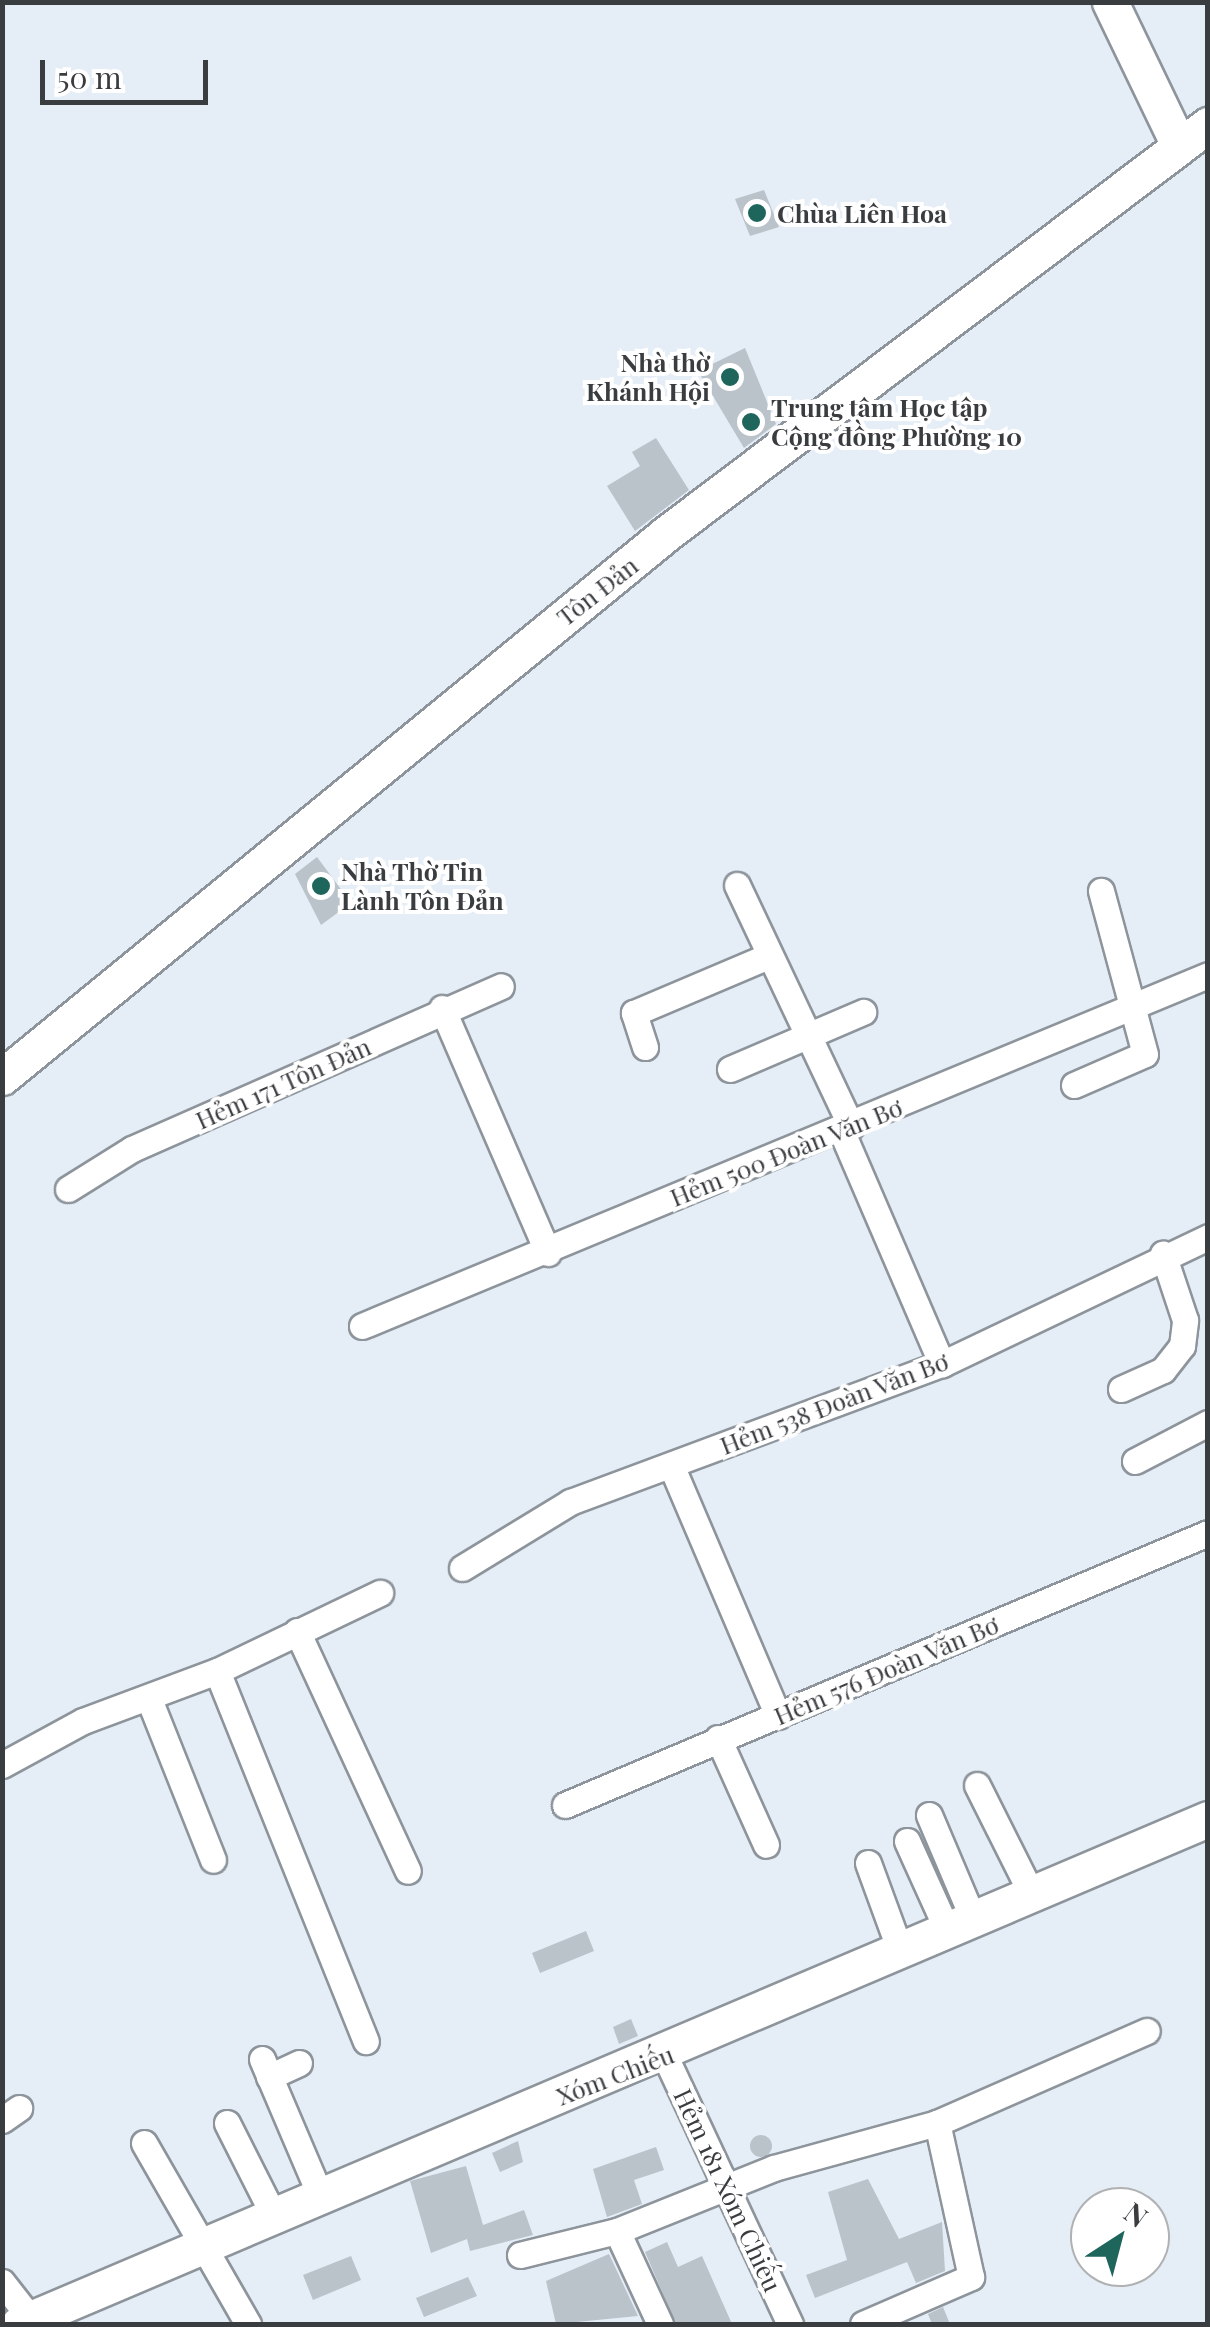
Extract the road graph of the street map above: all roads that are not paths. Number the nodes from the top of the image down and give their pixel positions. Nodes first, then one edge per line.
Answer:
1 (1110, 2) edge
2 (1193, 134) edge
3 (737, 885) dead end
4 (1101, 891) dead end
5 (768, 956) junction
6 (1208, 974) edge
7 (501, 986) dead end
8 (442, 1008) junction
9 (1128, 1009) junction
10 (863, 1012) dead end
11 (806, 1032) junction
12 (645, 1047) dead end
13 (730, 1069) dead end
14 (2, 1077) edge
15 (1074, 1085) dead end
16 (846, 1128) junction
17 (68, 1188) dead end
18 (1208, 1237) edge
19 (548, 1253) junction
20 (1163, 1254) junction
21 (362, 1326) dead end
22 (1184, 1331) junction
23 (1208, 1346) edge
24 (942, 1364) junction
25 (1121, 1389) dead end
26 (1208, 1423) edge
27 (1135, 1461) dead end
28 (670, 1464) junction
29 (1208, 1533) edge
30 (462, 1568) dead end
31 (380, 1593) dead end
32 (298, 1630) junction
33 (218, 1671) junction
34 (149, 1699) junction
35 (778, 1716) junction
36 (718, 1738) junction
37 (2, 1765) edge
38 (977, 1785) dead end
39 (565, 1805) dead end
40 (929, 1815) dead end
41 (1208, 1818) edge
42 (907, 1841) dead end
43 (766, 1845) dead end
44 (213, 1860) dead end
45 (868, 1864) dead end
46 (408, 1871) dead end
47 (1032, 1896) junction
48 (961, 1926) junction
49 (901, 1953) junction
50 (1147, 2031) dead end
51 (366, 2041) dead end
52 (665, 2056) junction
53 (299, 2063) dead end
54 (227, 2123) dead end
55 (936, 2123) junction
56 (144, 2144) dead end
57 (730, 2189) junction
58 (318, 2190) junction
59 (270, 2210) junction
60 (617, 2231) junction
61 (199, 2241) junction
62 (520, 2255) dead end
63 (2, 2282) edge
64 (25, 2322) edge
65 (248, 2324) edge
66 (660, 2324) edge
67 (790, 2324) edge
68 (864, 2324) edge

1 - 2 street
2 - 14 street, Tôn Đản
3 - 5 street
4 - 9 street
5 - 11 street
5 - 12 street
6 - 9 street, Hẻm 500 Đoàn Văn Bơ
7 - 8 street, Hẻm 171 Tôn Đản
8 - 17 street, Hẻm 171 Tôn Đản
8 - 19 street
9 - 15 street
9 - 16 street, Hẻm 500 Đoàn Văn Bơ
10 - 11 street
11 - 13 street
11 - 16 street
16 - 19 street, Hẻm 500 Đoàn Văn Bơ
16 - 24 street
18 - 20 street, Hẻm 538 Đoàn Văn Bơ
19 - 21 street, Hẻm 500 Đoàn Văn Bơ
20 - 22 street
20 - 24 street, Hẻm 538 Đoàn Văn Bơ
22 - 23 street
22 - 25 street
24 - 28 street, Hẻm 538 Đoàn Văn Bơ
26 - 27 street
28 - 30 street, Hẻm 538 Đoàn Văn Bơ
28 - 35 street
29 - 35 street, Hẻm 576 Đoàn Văn Bơ
31 - 32 street
32 - 33 street
32 - 46 street
33 - 34 street
33 - 51 street
34 - 37 street
34 - 44 street
35 - 36 street, Hẻm 576 Đoàn Văn Bơ
36 - 39 street, Hẻm 576 Đoàn Văn Bơ
36 - 43 street
38 - 47 street
40 - 48 street
41 - 47 street, Xóm Chiếu
42 - 48 street
45 - 49 street
47 - 48 street, Xóm Chiếu
48 - 49 street, Xóm Chiếu
49 - 52 street, Xóm Chiếu
50 - 55 street
52 - 57 street, Hẻm 181 Xóm Chiếu
52 - 58 street, Xóm Chiếu
53 - 58 street
54 - 59 street
55 - 57 street
55 - 68 street
56 - 61 street
57 - 60 street
57 - 67 street, Hẻm 181 Xóm Chiếu
58 - 59 street, Xóm Chiếu
59 - 61 street, Xóm Chiếu
60 - 62 street
60 - 66 street
61 - 64 street, Xóm Chiếu
61 - 65 street
63 - 64 street

